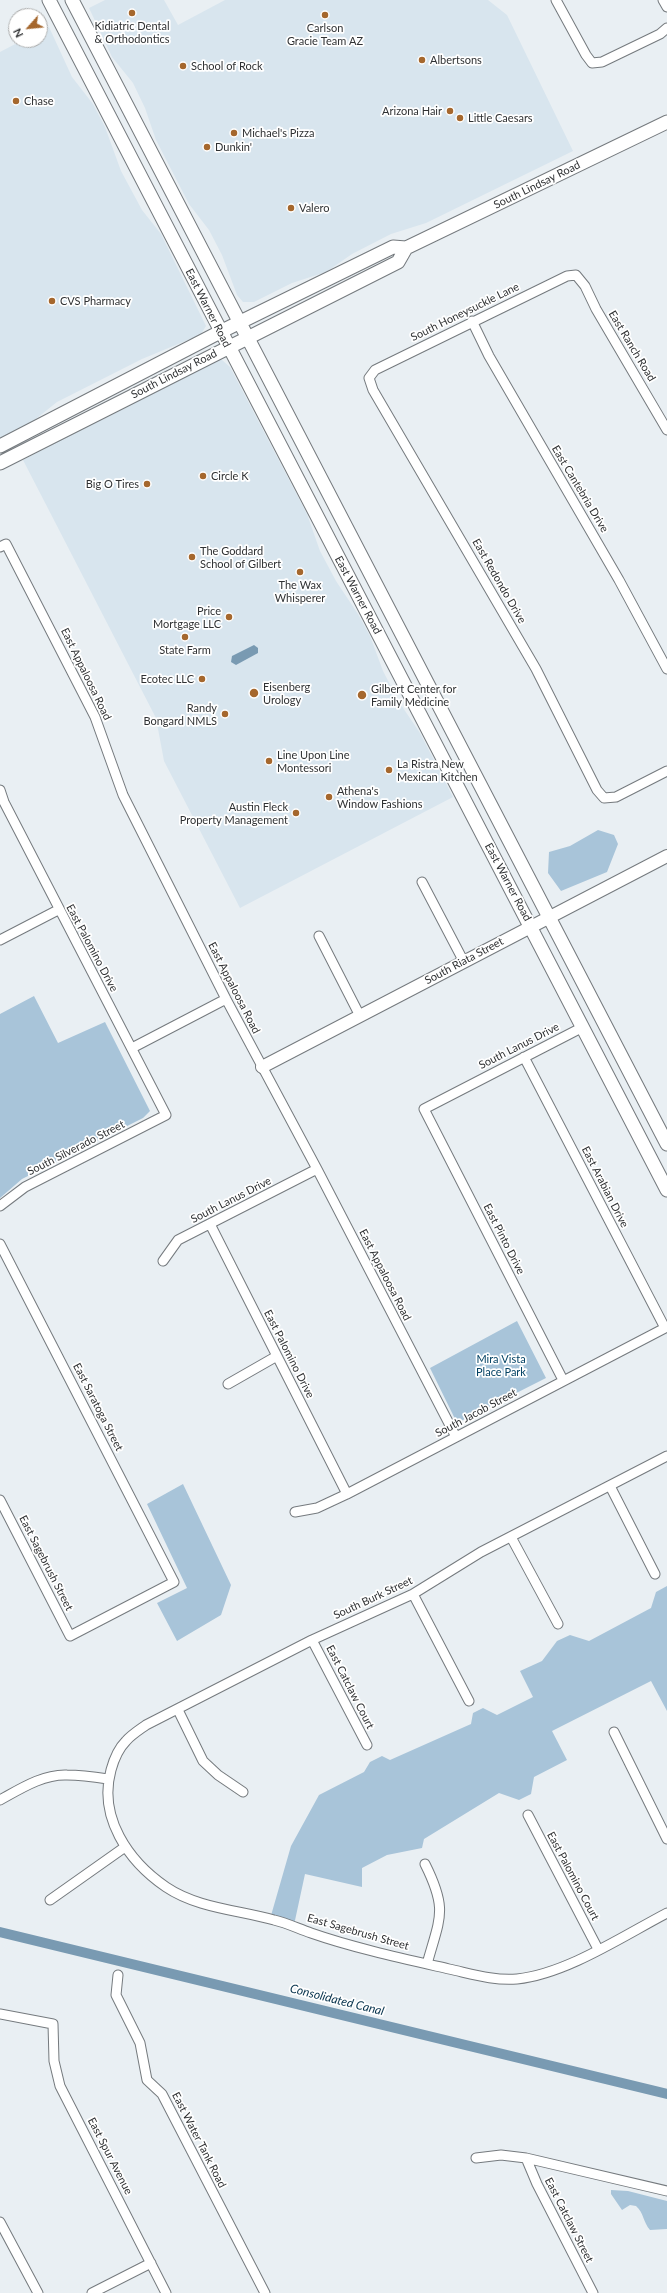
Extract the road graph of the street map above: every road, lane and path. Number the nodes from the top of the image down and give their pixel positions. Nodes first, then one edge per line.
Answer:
1 (49, 0) edge
2 (72, 0) edge
3 (556, 0) edge
4 (663, 0) edge
5 (667, 7) edge
6 (667, 28) edge
7 (112, 75) junction
8 (93, 84) junction
9 (667, 122) edge
10 (406, 248) junction
11 (576, 275) joint
12 (472, 321) junction
13 (240, 322) junction
14 (220, 332) junction
15 (248, 336) junction
16 (228, 346) junction
17 (369, 378) joint
18 (43, 424) junction
19 (667, 430) edge
20 (0, 446) edge
21 (0, 463) edge
22 (3, 545) edge
23 (376, 584) junction
24 (357, 593) junction
25 (667, 670) edge
26 (667, 770) edge
27 (0, 790) edge
28 (2, 803) edge
29 (667, 856) edge
30 (422, 882) dead end
31 (58, 910) junction
32 (550, 918) junction
33 (531, 927) junction
34 (319, 936) dead end
35 (0, 940) edge
36 (464, 962) junction
37 (226, 999) junction
38 (360, 1016) junction
39 (583, 1027) junction
40 (132, 1048) junction
41 (524, 1057) junction
42 (262, 1067) junction
43 (424, 1109) joint
44 (166, 1115) joint
45 (667, 1144) edge
46 (317, 1169) junction
47 (667, 1190) edge
48 (0, 1206) edge
49 (210, 1224) junction
50 (0, 1244) edge
51 (164, 1261) dead end
52 (666, 1327) edge
53 (277, 1356) junction
54 (563, 1380) junction
55 (228, 1384) dead end
56 (456, 1437) junction
57 (667, 1456) edge
58 (610, 1486) junction
59 (347, 1494) junction
60 (0, 1500) edge
61 (294, 1512) dead end
62 (511, 1537) junction
63 (655, 1574) dead end
64 (413, 1594) junction
65 (558, 1624) dead end
66 (70, 1636) joint
67 (312, 1640) junction
68 (469, 1701) dead end
69 (178, 1710) junction
70 (614, 1732) dead end
71 (366, 1745) dead end
72 (108, 1778) junction
73 (243, 1792) dead end
74 (0, 1800) edge
75 (528, 1815) dead end
76 (667, 1839) edge
77 (125, 1847) junction
78 (425, 1864) dead end
79 (50, 1900) dead end
80 (667, 1913) edge
81 (598, 1949) junction
82 (427, 1964) junction
83 (118, 1975) dead end
84 (0, 2014) edge
85 (476, 2158) dead end
86 (526, 2158) junction
87 (667, 2191) edge
88 (0, 2222) edge
89 (151, 2263) junction
90 (38, 2293) edge
91 (92, 2293) edge
92 (166, 2293) edge
93 (266, 2293) edge
94 (593, 2293) edge

1 - 8 main road, East Warner Road
2 - 7 main road, East Warner Road
3 - 6 street
4 - 5 street
7 - 8 main road
7 - 13 main road, East Warner Road
8 - 14 main road, East Warner Road
9 - 10 main road, South Lindsay Road
10 - 13 main road, South Lindsay Road
10 - 15 main road, South Lindsay Road
11 - 12 street, South Honeysuckle Lane
11 - 19 street, East Ranch Road
12 - 17 street, South Honeysuckle Lane
12 - 25 street, East Cantebria Drive
13 - 14 main road, South Lindsay Road
13 - 15 main road, East Warner Road
14 - 16 main road, East Warner Road
14 - 18 main road, South Lindsay Road
15 - 16 main road, South Lindsay Road
15 - 23 main road, East Warner Road
16 - 21 main road, South Lindsay Road
16 - 24 main road, East Warner Road
17 - 26 street, East Redondo Drive
18 - 20 main road, South Lindsay Road
18 - 21 main road
22 - 37 street, East Appaloosa Road
23 - 24 main road
23 - 32 main road, East Warner Road
24 - 33 main road, East Warner Road
27 - 28 street, East Palomino Drive
28 - 31 street, East Palomino Drive
29 - 32 street, South Riata Street
30 - 36 street
31 - 35 street
31 - 40 street, East Palomino Drive
32 - 33 street, South Riata Street
32 - 45 main road, East Warner Road
33 - 36 street, South Riata Street
33 - 39 main road, East Warner Road
34 - 38 street
36 - 38 street, South Riata Street
37 - 40 street
37 - 42 street, East Appaloosa Road
38 - 42 street, South Riata Street
39 - 41 street, South Lanus Drive
39 - 47 main road, East Warner Road
40 - 44 street, East Palomino Drive
41 - 43 street, South Lanus Drive
41 - 52 street, East Arabian Drive
42 - 46 street, East Appaloosa Road
43 - 54 street, East Pinto Drive
44 - 48 street, South Silverado Street
46 - 49 street, South Lanus Drive
46 - 56 street, East Appaloosa Road
49 - 51 street, South Lanus Drive
49 - 53 street, East Palomino Drive
50 - 66 street, East Saratoga Street
52 - 54 street, South Jacob Street
53 - 55 street
53 - 59 street, East Palomino Drive
54 - 56 street, South Jacob Street
56 - 59 street, South Jacob Street
57 - 58 street, South Burk Street
58 - 62 street, South Burk Street
58 - 63 street
59 - 61 street, South Jacob Street
60 - 66 street, East Sagebrush Street
62 - 64 street, South Burk Street
62 - 65 street
64 - 67 street, South Burk Street
64 - 68 street
67 - 69 street, South Burk Street
67 - 71 street, East Catclaw Court
69 - 72 street, South Burk Street
69 - 73 street
70 - 76 street
72 - 74 street
72 - 77 street, South Burk Street
75 - 81 street, East Palomino Court
77 - 79 street
77 - 82 street, East Sagebrush Street
78 - 82 street
80 - 81 street, East Sagebrush Street
81 - 82 street, East Sagebrush Street
83 - 93 street, East Water Tank Road
84 - 89 street, East Spur Avenue
85 - 86 street
86 - 87 street
86 - 94 street, East Catclaw Street
88 - 90 street
89 - 91 street
89 - 92 street, East Spur Avenue

